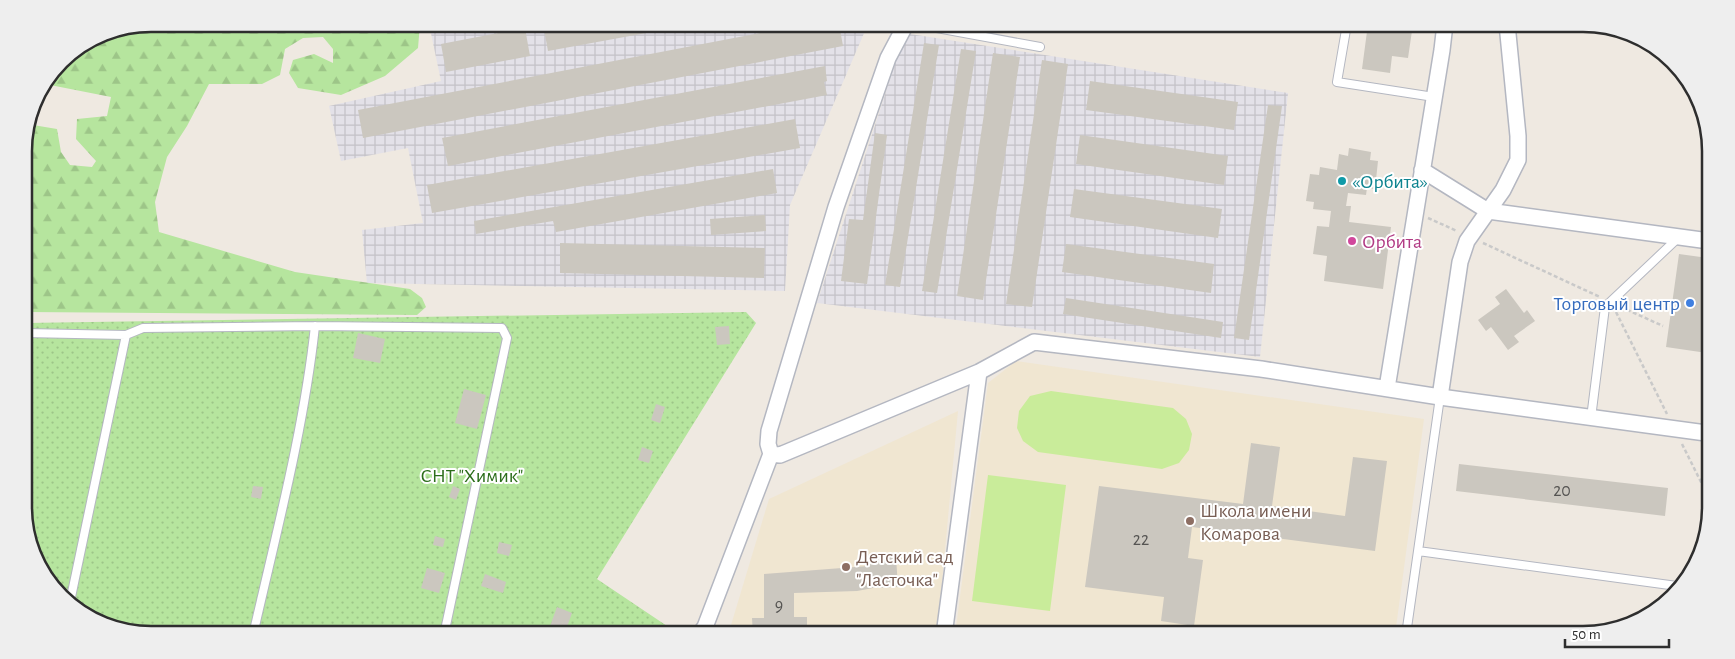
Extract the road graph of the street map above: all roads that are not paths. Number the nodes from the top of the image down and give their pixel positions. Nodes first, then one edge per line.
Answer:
1 (902, 32) edge
2 (961, 32) edge
3 (1345, 32) edge
4 (1444, 32) edge
5 (1508, 32) edge
6 (1040, 47) dead end
7 (1434, 97) junction
8 (1422, 170) junction
9 (1488, 211) junction
10 (1679, 237) junction
11 (1702, 240) edge
12 (314, 326) junction
13 (32, 333) edge
14 (126, 335) junction
15 (979, 372) junction
16 (1387, 388) junction
17 (1440, 397) junction
18 (1591, 418) junction
19 (1702, 432) edge
20 (771, 454) junction
21 (1418, 551) junction
22 (1673, 586) edge
23 (71, 595) edge
24 (255, 626) edge
25 (446, 626) edge
26 (705, 626) edge
27 (949, 626) edge
28 (1407, 626) edge

1 - 20 street
2 - 6 lane
3 - 7 lane
4 - 7 street
5 - 9 street
7 - 8 street
8 - 9 street
8 - 16 street
9 - 10 street
9 - 17 street
10 - 11 street
10 - 18 lane
12 - 14 lane
12 - 24 lane
12 - 25 lane
13 - 14 lane
14 - 23 lane
15 - 16 street
15 - 20 street
15 - 27 street
16 - 17 street
17 - 18 street
17 - 21 lane
18 - 19 street
20 - 26 street
21 - 22 lane
21 - 28 lane

